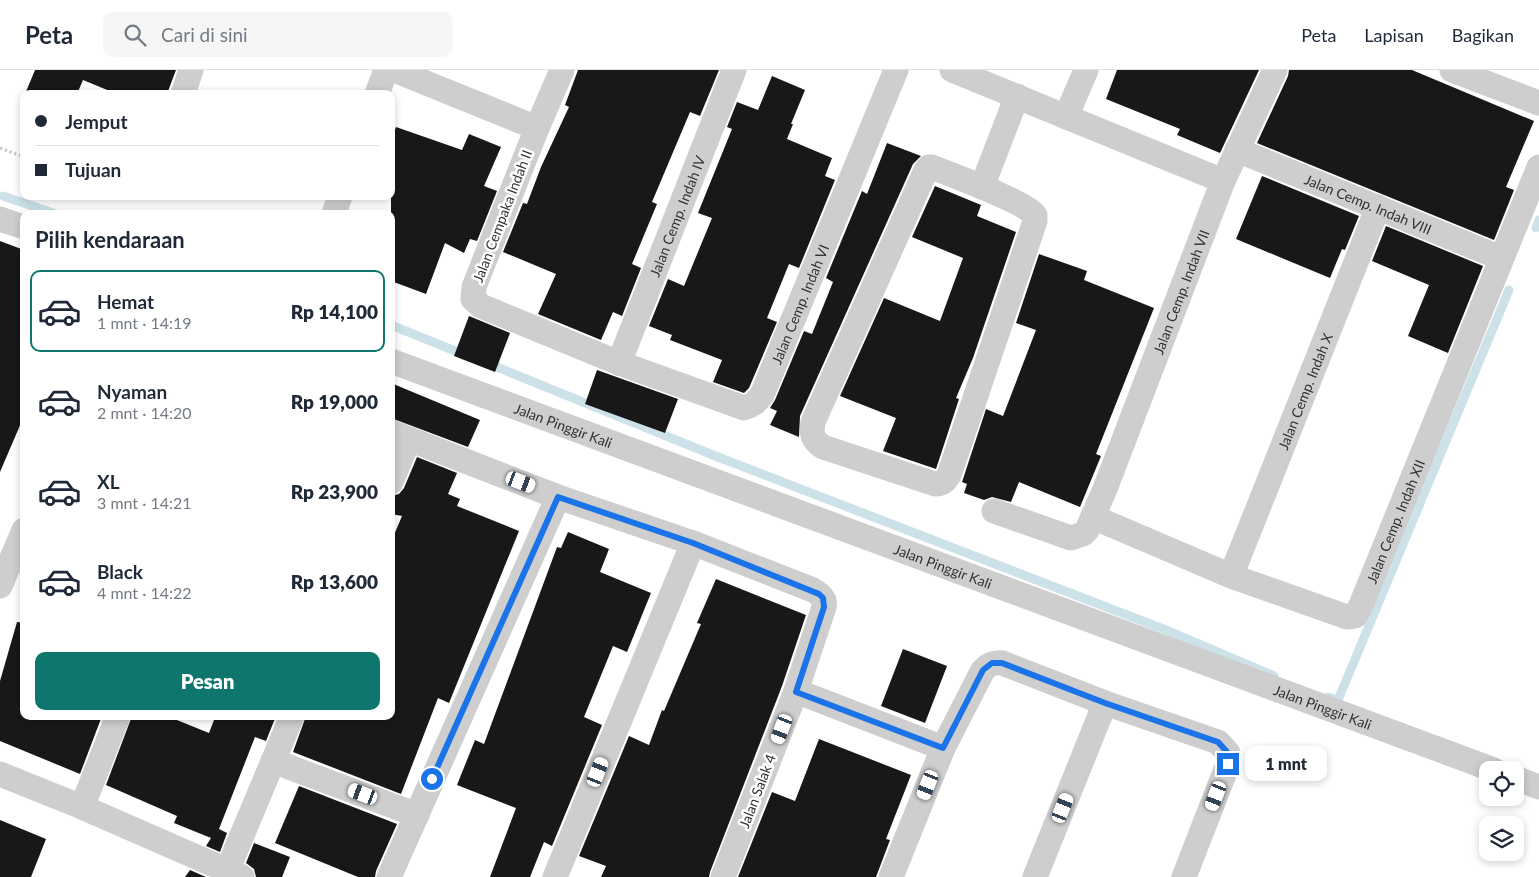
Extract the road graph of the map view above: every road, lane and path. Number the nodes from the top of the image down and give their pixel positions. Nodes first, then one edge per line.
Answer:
1 (191, 70) edge
2 (386, 70) edge
3 (394, 70) edge
4 (562, 70) edge
5 (734, 70) edge
6 (896, 70) edge
7 (952, 70) edge
8 (1086, 70) edge
9 (1275, 70) edge
10 (1452, 70) edge
11 (184, 90) edge
12 (379, 90) edge
13 (1017, 96) junction
14 (1539, 103) edge
15 (1066, 117) junction
16 (537, 128) junction
17 (0, 148) edge
18 (1237, 150) junction
19 (20, 156) edge
20 (1539, 167) edge
21 (1224, 181) junction
22 (982, 187) junction
23 (1378, 207) junction
24 (0, 219) edge
25 (20, 226) edge
26 (1501, 258) junction
27 (395, 362) edge
28 (619, 363) junction
29 (400, 435) edge
30 (395, 461) edge
31 (558, 497) junction
32 (994, 511) dead end
33 (1093, 517) junction
34 (20, 539) edge
35 (693, 543) junction
36 (1231, 576) junction
37 (0, 586) edge
38 (796, 692) junction
39 (1105, 703) junction
40 (116, 720) edge
41 (290, 720) edge
42 (943, 748) junction
43 (273, 760) junction
44 (1479, 764) edge
45 (0, 774) edge
46 (1524, 781) edge
47 (1539, 787) edge
48 (82, 807) junction
49 (417, 815) junction
50 (234, 874) edge
51 (389, 877) edge
52 (555, 877) edge
53 (723, 877) edge
54 (891, 877) edge
55 (1035, 877) edge
56 (1184, 877) edge

1 - 11 street
2 - 12 street
3 - 16 street
4 - 16 street, Jalan Cempaka Indah II
5 - 28 street, Jalan Cemp. Indah IV
6 - 28 street, Jalan Cemp. Indah VI
7 - 13 street
8 - 15 street
9 - 18 street, Jalan Cemp. Indah VII
10 - 14 street
13 - 15 street
13 - 22 street
15 - 21 street
16 - 28 street, Jalan Cempaka Indah II
17 - 19 path
18 - 21 street, Jalan Cemp. Indah VII
18 - 23 street, Jalan Cemp. Indah VIII
20 - 26 street, Jalan Cemp. Indah XII
21 - 33 street, Jalan Cemp. Indah VII
22 - 22 street
23 - 26 street, Jalan Cemp. Indah VIII
23 - 36 street, Jalan Cemp. Indah X
24 - 25 street
26 - 36 street, Jalan Cemp. Indah XII
27 - 44 street, Jalan Pinggir Kali
29 - 30 street
29 - 31 street
31 - 35 street
31 - 49 street
32 - 33 street, Jalan Cemp. Indah VII
33 - 36 street, Jalan Cemp. Indah XII
34 - 37 street
35 - 38 street, Jalan Salak 4
35 - 52 street
38 - 42 street
38 - 53 street, Jalan Salak 4
39 - 42 street
39 - 55 street
39 - 56 street
40 - 48 street
41 - 43 street
42 - 54 street
43 - 49 street
43 - 50 street
45 - 48 street
46 - 47 street
48 - 50 street
49 - 51 street

